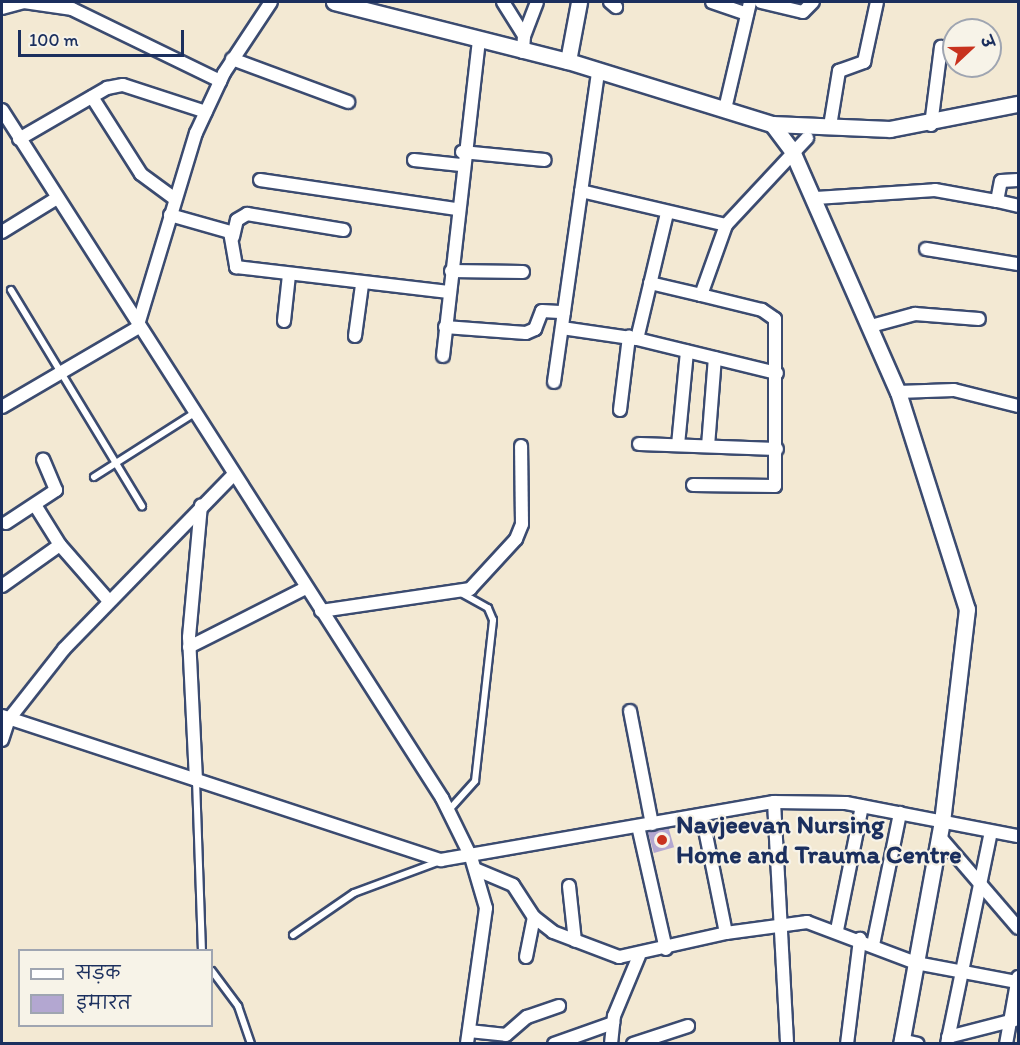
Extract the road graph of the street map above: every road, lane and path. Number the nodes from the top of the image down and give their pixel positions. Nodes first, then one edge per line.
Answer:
1 (271, 2) edge
2 (334, 2) edge
3 (503, 2) edge
4 (537, 2) edge
5 (579, 2) edge
6 (712, 2) edge
7 (761, 2) edge
8 (813, 2) edge
9 (877, 2) edge
10 (355, 4) edge
11 (2, 8) edge
12 (749, 8) edge
13 (479, 40) junction
14 (524, 44) junction
15 (941, 47) dead end
16 (232, 59) junction
17 (585, 67) junction
18 (220, 81) junction
19 (92, 97) junction
20 (348, 102) dead end
21 (1018, 104) edge
22 (725, 109) junction
23 (2, 110) edge
24 (206, 112) junction
25 (772, 124) junction
26 (931, 125) junction
27 (830, 126) junction
28 (807, 138) dead end
29 (19, 139) junction
30 (792, 151) junction
31 (462, 159) junction
32 (414, 160) dead end
33 (545, 160) dead end
34 (260, 180) dead end
35 (1018, 180) edge
36 (580, 191) junction
37 (57, 198) junction
38 (816, 198) junction
39 (175, 199) junction
40 (996, 201) junction
41 (1018, 206) edge
42 (457, 209) junction
43 (667, 213) junction
44 (170, 215) junction
45 (726, 225) junction
46 (345, 230) dead end
47 (2, 232) edge
48 (233, 237) junction
49 (926, 249) dead end
50 (1018, 264) edge
51 (451, 271) junction
52 (523, 272) dead end
53 (289, 275) junction
54 (650, 283) junction
55 (362, 285) junction
56 (11, 290) dead end
57 (449, 292) junction
58 (701, 295) junction
59 (564, 312) junction
60 (979, 319) dead end
61 (284, 321) dead end
62 (871, 326) junction
63 (445, 327) junction
64 (562, 327) junction
65 (137, 328) junction
66 (355, 336) dead end
67 (633, 338) junction
68 (687, 351) junction
69 (442, 356) dead end
70 (715, 358) junction
71 (777, 373) junction
72 (62, 374) junction
73 (554, 382) dead end
74 (898, 392) junction
75 (2, 406) edge
76 (1018, 406) edge
77 (620, 410) dead end
78 (193, 414) junction
79 (639, 444) dead end
80 (678, 445) junction
81 (521, 446) dead end
82 (708, 446) junction
83 (777, 449) junction
84 (43, 460) dead end
85 (118, 462) junction
86 (233, 475) junction
87 (94, 477) dead end
88 (693, 485) dead end
89 (35, 505) junction
90 (142, 506) dead end
91 (201, 506) junction
92 (6, 523) dead end
93 (60, 545) junction
94 (2, 586) edge
95 (306, 588) junction
96 (461, 593) junction
97 (109, 601) junction
98 (321, 611) junction
99 (189, 647) junction
100 (630, 711) dead end
101 (5, 717) edge
102 (2, 740) edge
103 (196, 780) junction
104 (774, 802) junction
105 (862, 806) junction
106 (448, 811) junction
107 (900, 813) junction
108 (702, 815) junction
109 (652, 824) junction
110 (638, 826) junction
111 (940, 829) junction
112 (991, 831) junction
113 (1018, 836) edge
114 (441, 860) junction
115 (473, 863) junction
116 (980, 883) junction
117 (569, 886) dead end
118 (534, 917) junction
119 (782, 924) junction
120 (1018, 928) edge
121 (837, 930) junction
122 (726, 933) junction
123 (293, 935) dead end
124 (860, 939) junction
125 (575, 941) junction
126 (873, 945) junction
127 (202, 949) edge
128 (666, 949) junction
129 (639, 956) junction
130 (526, 957) dead end
131 (916, 963) junction
132 (962, 972) junction
133 (214, 978) edge
134 (1018, 980) edge
135 (559, 1006) dead end
136 (1015, 1018) edge
137 (613, 1023) junction
138 (687, 1026) dead end
139 (469, 1030) junction
140 (948, 1040) edge
141 (901, 1042) edge
142 (251, 1044) edge
143 (467, 1044) edge
144 (554, 1044) edge
145 (611, 1044) edge
146 (633, 1044) edge
147 (787, 1044) edge
148 (847, 1044) edge
149 (918, 1044) edge
150 (1006, 1044) edge

1 - 16 street
2 - 10 street
3 - 14 street
4 - 14 street
5 - 17 street
6 - 12 street
7 - 8 street
9 - 27 street
10 - 13 street
11 - 18 street
12 - 22 street
13 - 14 street
13 - 31 street
14 - 17 street
15 - 26 street
16 - 18 street
16 - 20 street
17 - 22 street
17 - 36 street
18 - 24 street
19 - 24 street
19 - 29 street
19 - 39 street
21 - 26 street
22 - 25 street
23 - 29 street
24 - 39 street
25 - 27 street
25 - 30 street
26 - 27 street
28 - 30 street
29 - 37 street
30 - 38 street
30 - 45 street
31 - 32 street
31 - 33 street
31 - 42 street
34 - 42 street
35 - 40 street
36 - 43 street
36 - 59 street
37 - 47 street
37 - 65 street
38 - 40 street
38 - 62 street
39 - 44 street
40 - 41 street
42 - 51 street
43 - 45 street
43 - 54 street
44 - 48 street
44 - 65 street
45 - 58 street
46 - 48 street
48 - 53 street
49 - 50 street
51 - 52 street
51 - 57 street
53 - 55 street
53 - 61 street
54 - 58 street
54 - 67 street
55 - 57 street
55 - 66 street
56 - 72 lane
57 - 63 street
58 - 71 street
59 - 63 street
59 - 64 street
60 - 62 street
62 - 74 street
63 - 69 street
64 - 67 street
64 - 73 street
65 - 72 street
65 - 78 street
67 - 68 street
67 - 77 street
68 - 70 street
68 - 80 street
70 - 71 street
70 - 82 street
71 - 83 street
72 - 75 street
72 - 85 lane
74 - 76 street
74 - 111 street
78 - 85 lane
78 - 86 street
79 - 80 street
80 - 82 street
81 - 96 street
82 - 83 street
83 - 88 street
84 - 89 street
85 - 87 lane
85 - 90 lane
86 - 91 street
86 - 95 street
89 - 92 street
89 - 93 street
91 - 97 street
91 - 99 street
93 - 94 street
93 - 97 street
95 - 98 street
95 - 99 street
96 - 98 street
96 - 106 lane
97 - 101 street
98 - 106 street
99 - 103 street
100 - 109 street
101 - 102 street
101 - 103 street
103 - 114 street
103 - 127 lane
104 - 105 street
104 - 108 street
104 - 119 street
105 - 107 street
105 - 121 street
106 - 115 street
107 - 111 street
107 - 126 street
108 - 109 street
108 - 122 street
109 - 110 street
110 - 115 street
110 - 128 street
111 - 112 street
111 - 116 street
111 - 131 street
112 - 113 street
112 - 116 street
114 - 115 street
114 - 123 lane
115 - 118 street
115 - 139 street
116 - 120 street
116 - 132 street
117 - 125 street
118 - 125 street
118 - 130 street
119 - 121 street
119 - 122 street
119 - 147 street
121 - 124 street
122 - 128 street
124 - 126 street
124 - 148 street
125 - 129 street
126 - 131 street
128 - 129 street
129 - 137 street
131 - 132 street
131 - 141 street
132 - 134 street
132 - 140 street
133 - 142 lane
134 - 136 street
135 - 139 street
136 - 140 street
136 - 150 street
137 - 144 street
137 - 145 street
138 - 146 street
139 - 143 street
141 - 149 street

